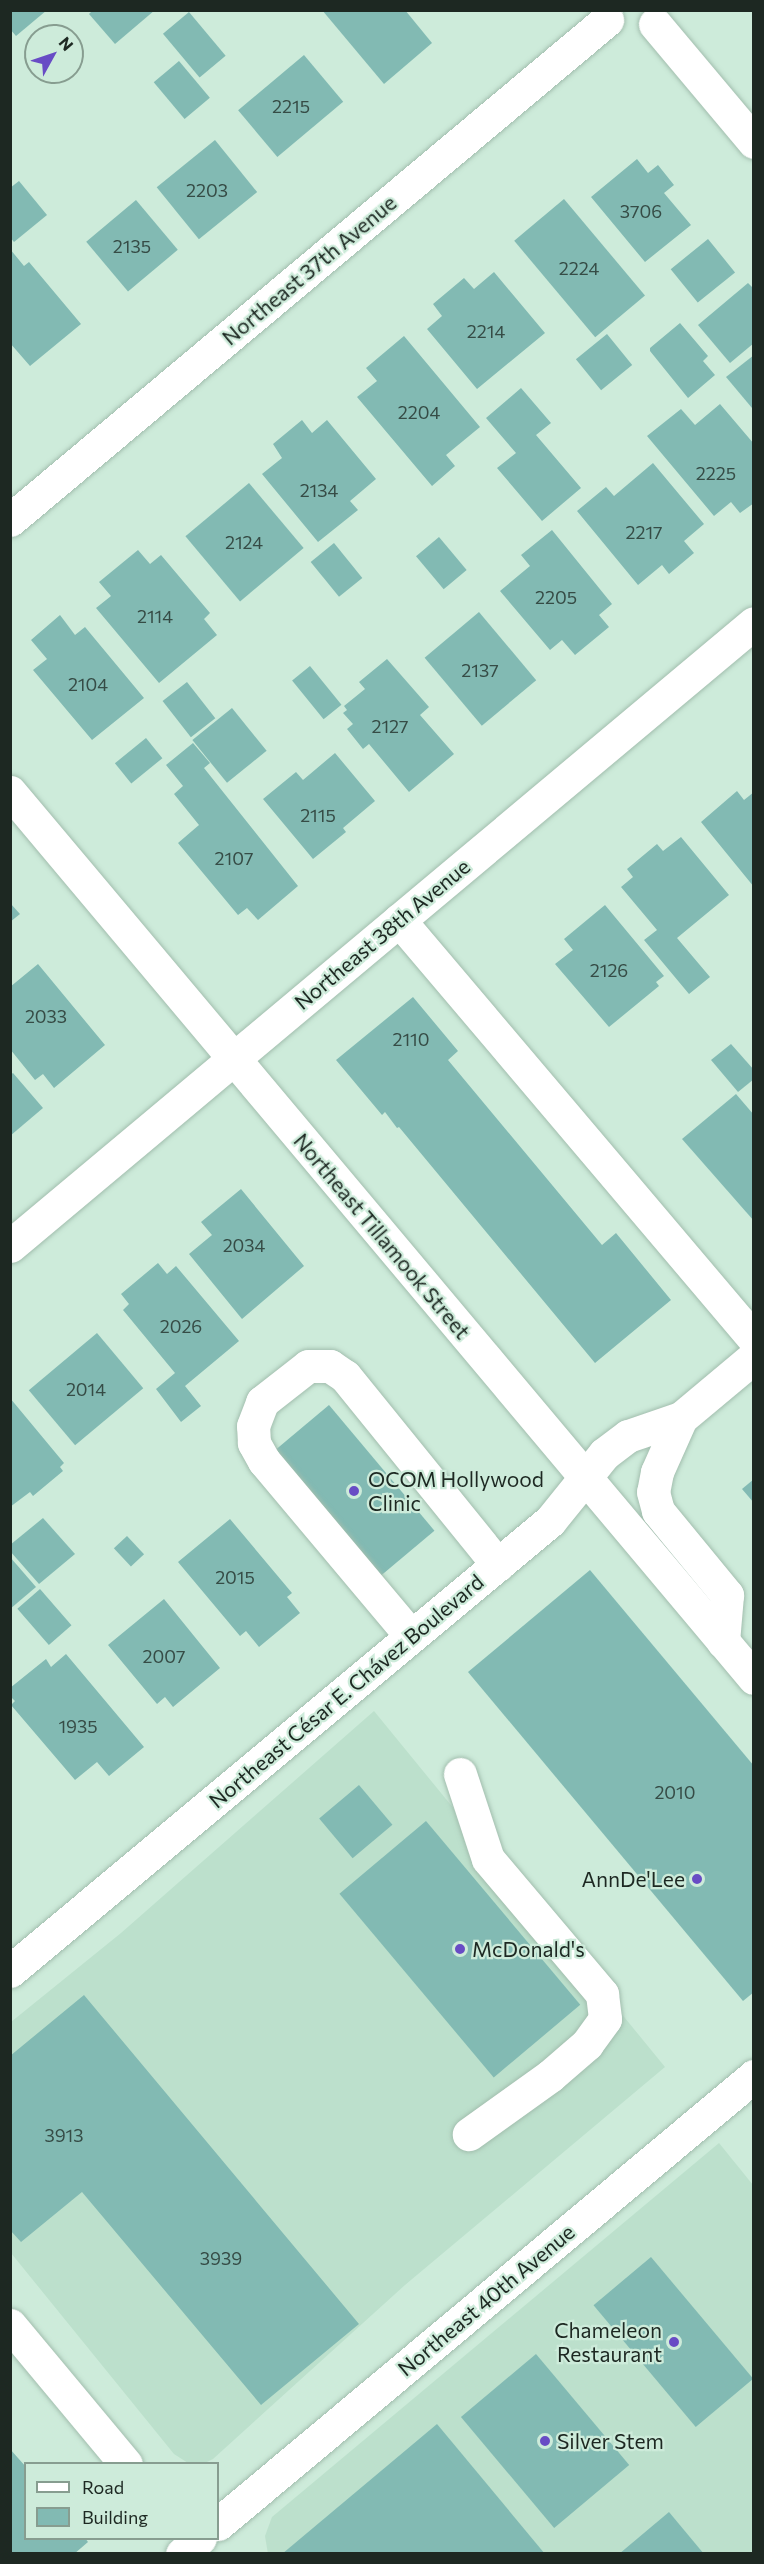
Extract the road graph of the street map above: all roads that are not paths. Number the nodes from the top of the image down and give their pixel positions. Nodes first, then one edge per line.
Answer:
1 (605, 15) edge
2 (660, 17) edge
3 (753, 142) edge
4 (10, 520) edge
5 (753, 623) edge
6 (10, 792) edge
7 (399, 920) junction
8 (233, 1059) junction
9 (10, 1246) edge
10 (753, 1338) edge
11 (753, 1357) edge
12 (681, 1418) junction
13 (585, 1477) junction
14 (498, 1564) junction
15 (411, 1636) junction
16 (723, 1642) junction
17 (753, 1678) edge
18 (460, 1774) dead end
19 (10, 1971) edge
20 (753, 2076) edge
21 (469, 2134) dead end
22 (10, 2325) edge
23 (125, 2462) edge
24 (219, 2524) edge

1 - 2 street
1 - 4 street, Northeast 37th Avenue
2 - 3 street
5 - 7 street, Northeast 38th Avenue
6 - 8 street, Northeast Tillamook Street
7 - 8 street, Northeast 38th Avenue
7 - 10 street
8 - 9 street, Northeast 38th Avenue
8 - 13 street, Northeast Tillamook Street
11 - 12 street, Northeast César E. Chávez Boulevard
12 - 13 street, Northeast César E. Chávez Boulevard
12 - 16 street, Northeast César E. Chávez Boulevard
13 - 14 street, Northeast César E. Chávez Boulevard
13 - 16 street, Northeast Tillamook Street
14 - 15 street, Northeast César E. Chávez Boulevard
14 - 15 street
15 - 19 street, Northeast César E. Chávez Boulevard
16 - 17 street, Northeast Tillamook Street
18 - 21 street
20 - 24 street, Northeast 40th Avenue
22 - 23 street

